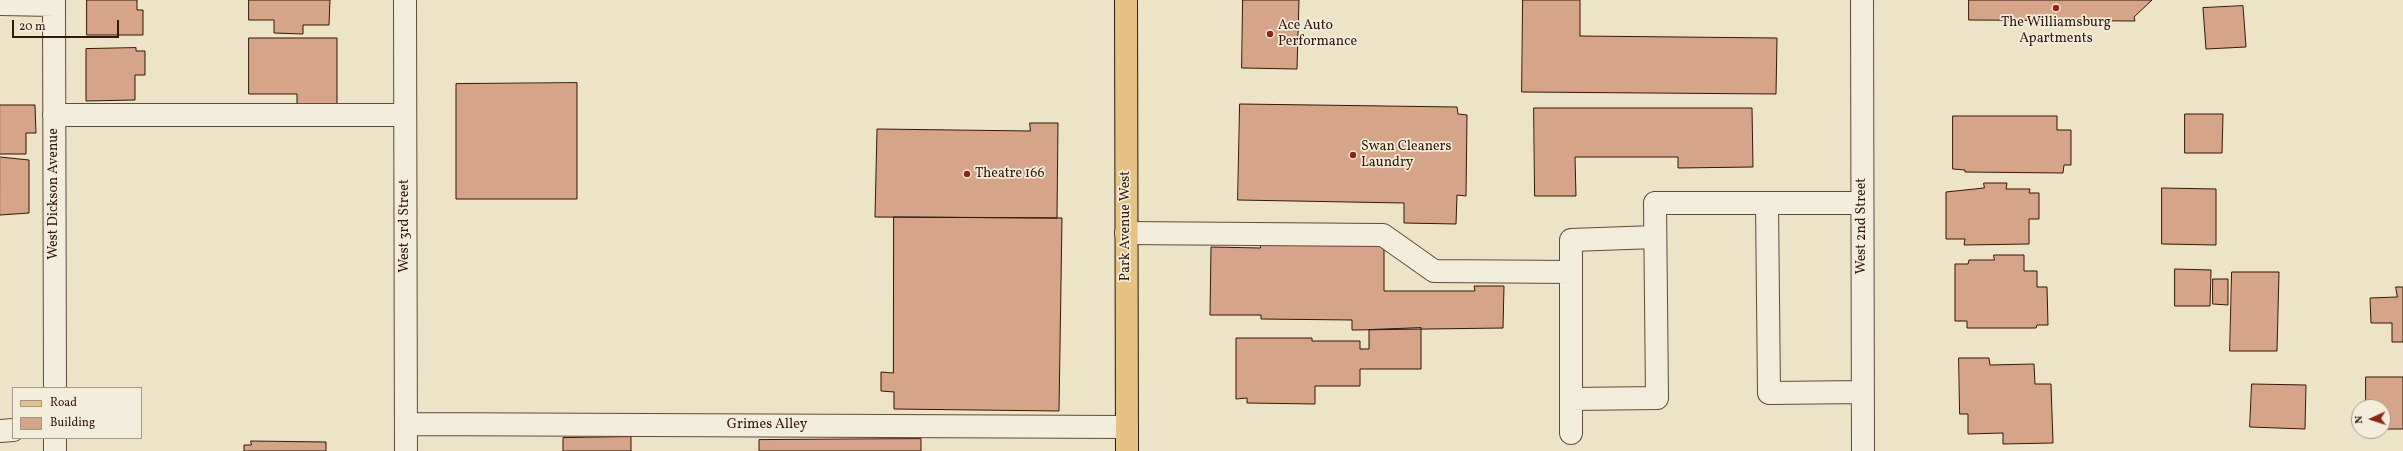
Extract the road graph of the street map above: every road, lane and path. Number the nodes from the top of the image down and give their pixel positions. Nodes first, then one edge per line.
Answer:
1 (405, 0) edge
2 (1126, 0) edge
3 (1862, 0) edge
4 (54, 2) edge
5 (0, 4) edge
6 (54, 115) junction
7 (405, 115) junction
8 (1767, 202) junction
9 (1862, 203) junction
10 (1126, 233) junction
11 (1654, 237) junction
12 (1571, 272) junction
13 (55, 387) edge
14 (1862, 392) junction
15 (1571, 399) junction
16 (406, 424) junction
17 (1127, 427) junction
18 (12, 430) edge
19 (0, 431) edge
20 (1571, 433) dead end
21 (55, 439) edge
22 (55, 451) edge
23 (406, 451) edge
24 (1127, 451) edge
25 (1862, 451) edge

1 - 7 street, West 3rd Street
2 - 10 main road, Park Avenue West
3 - 9 street, West 2nd Street
4 - 5 street
4 - 6 street, West Dickson Avenue
6 - 7 street
6 - 13 street, West Dickson Avenue
7 - 16 street, West 3rd Street
8 - 9 street
8 - 11 street
8 - 14 street
9 - 14 street, West 2nd Street
10 - 12 street
10 - 17 main road, Park Avenue West
11 - 12 street
11 - 15 street
12 - 15 street
14 - 25 street, West 2nd Street
15 - 20 street
16 - 17 street, Grimes Alley
16 - 23 street, West 3rd Street
17 - 24 main road, Park Avenue West
18 - 19 street
21 - 22 street

